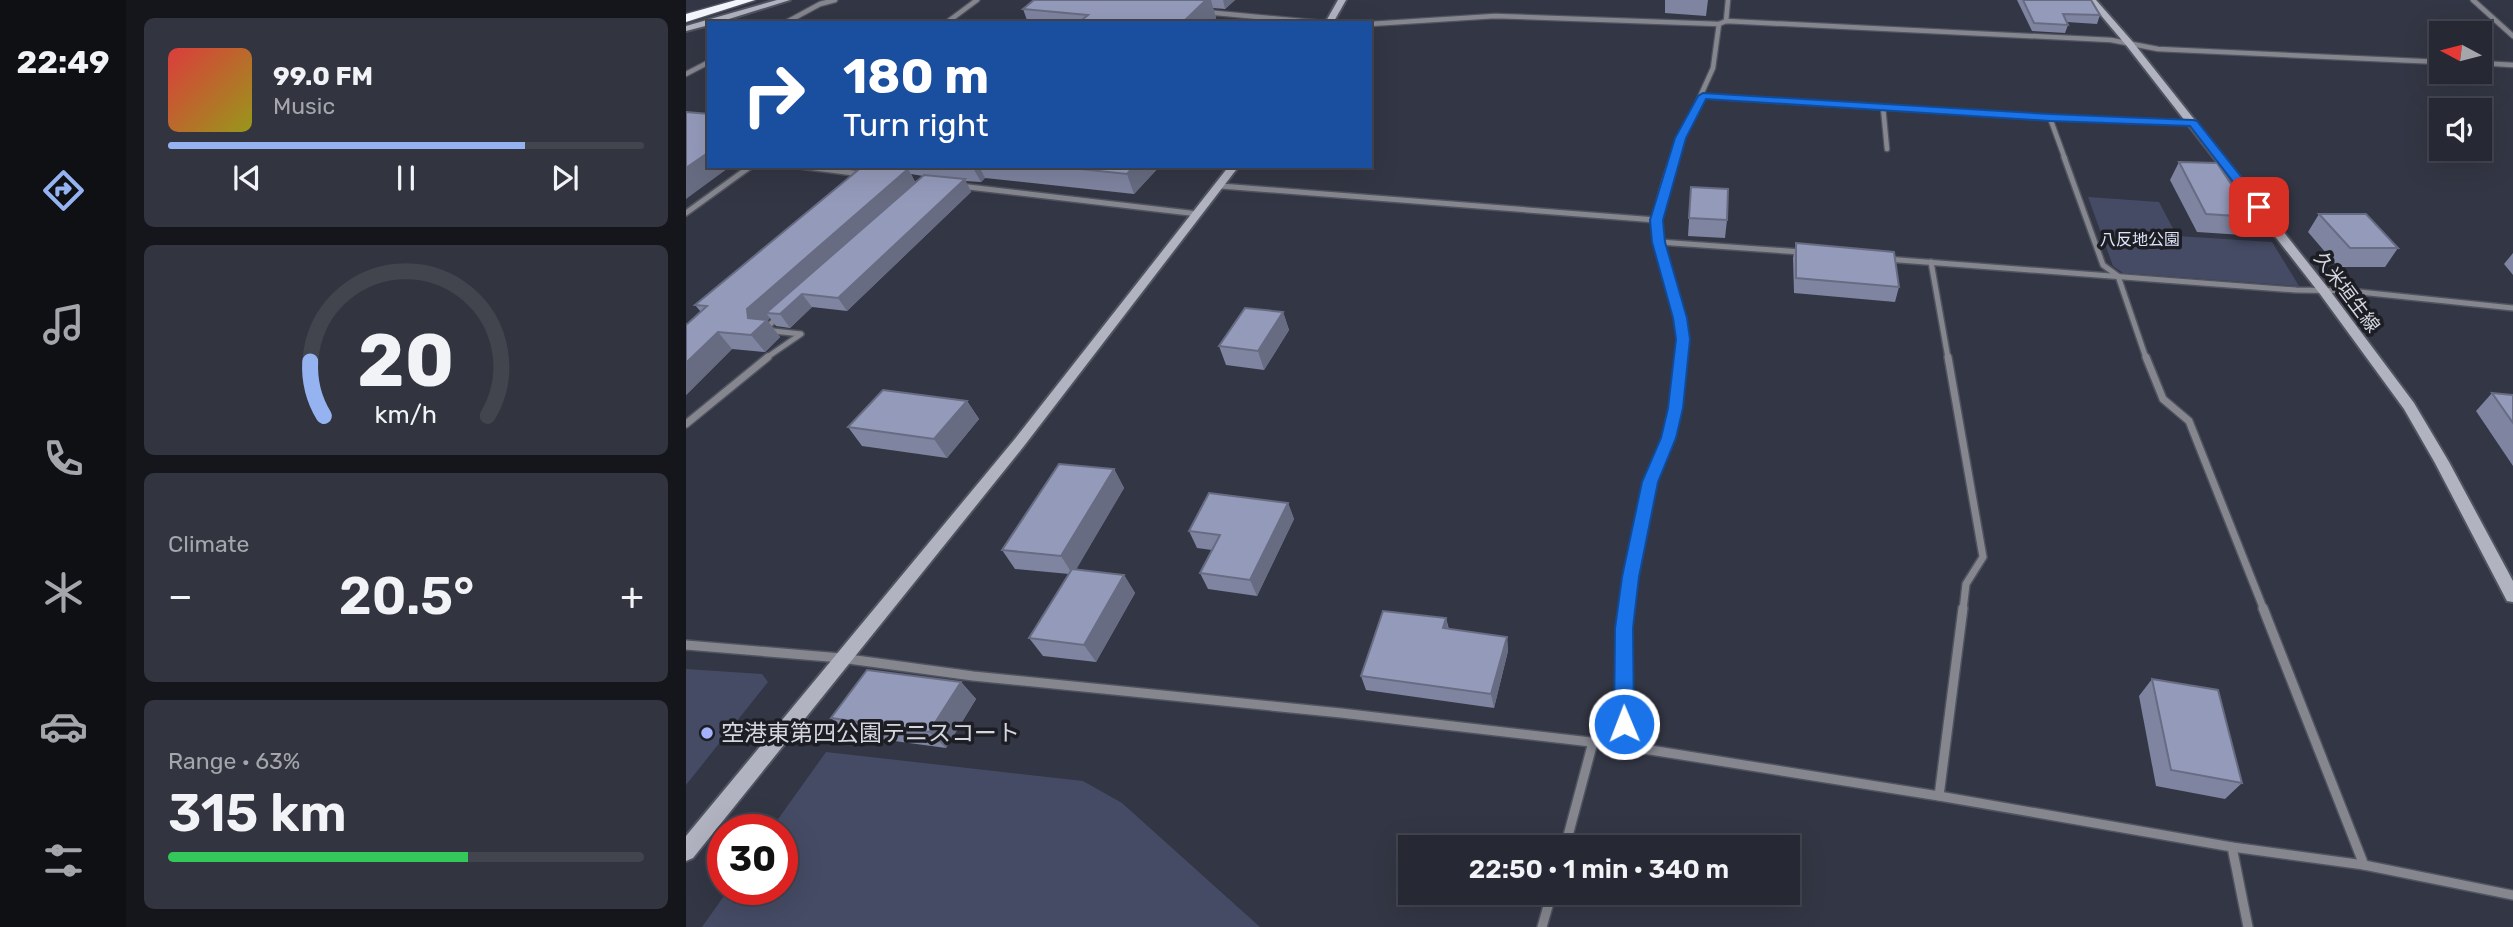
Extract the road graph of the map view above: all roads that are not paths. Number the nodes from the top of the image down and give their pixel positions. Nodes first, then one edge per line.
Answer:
1 (719, 0) edge
2 (749, 0) edge
3 (786, 0) edge
4 (835, 0) edge
5 (977, 0) edge
6 (1342, 0) edge
7 (1728, 0) edge
8 (2092, 0) edge
9 (2473, 0) edge
10 (686, 7) edge
11 (1200, 11) edge
12 (686, 18) edge
13 (714, 21) edge
14 (789, 21) edge
15 (949, 21) edge
16 (1302, 21) edge
17 (1330, 21) edge
18 (1726, 21) junction
19 (707, 23) edge
20 (1372, 24) edge
21 (1719, 24) junction
22 (686, 29) edge
23 (2513, 36) edge
24 (2129, 43) junction
25 (2429, 61) edge
26 (707, 63) edge
27 (2492, 64) edge
28 (2513, 65) edge
29 (686, 74) edge
30 (1703, 96) junction
31 (1883, 107) junction
32 (2050, 118) junction
33 (2193, 123) junction
34 (1886, 149) dead end
35 (748, 168) edge
36 (816, 168) edge
37 (1233, 168) edge
38 (864, 174) edge
39 (956, 185) edge
40 (1220, 186) junction
41 (686, 213) edge
42 (1199, 215) junction
43 (1656, 220) junction
44 (1658, 242) junction
45 (1808, 253) edge
46 (1876, 258) edge
47 (1931, 262) junction
48 (2118, 276) junction
49 (2325, 290) junction
50 (2513, 308) edge
51 (784, 312) edge
52 (686, 424) edge
53 (2513, 596) edge
54 (686, 645) edge
55 (841, 658) junction
56 (1594, 742) junction
57 (1625, 746) junction
58 (1939, 796) junction
59 (1568, 835) edge
60 (2232, 847) junction
61 (686, 851) edge
62 (2364, 865) junction
63 (2513, 895) edge
64 (1548, 905) edge
65 (1542, 927) edge
66 (2248, 927) edge

1 - 10 highway
2 - 12 highway
3 - 13 main road
4 - 14 street
5 - 15 street
6 - 17 main road
7 - 18 street
8 - 24 main road, 久米垣生線
9 - 23 street
11 - 16 street
18 - 21 street
18 - 24 street
19 - 22 main road
20 - 21 street
21 - 30 street
24 - 25 street
24 - 33 main road, 久米垣生線
26 - 29 street
27 - 28 street
30 - 31 street
30 - 43 street
31 - 32 street
31 - 34 street
32 - 33 street
32 - 48 street
33 - 49 main road, 久米垣生線
35 - 41 street
36 - 38 street
37 - 40 main road
39 - 42 street
40 - 42 main road
40 - 43 street
42 - 55 main road
43 - 44 street
44 - 45 street
44 - 57 street
46 - 47 street
47 - 48 street
47 - 58 street
48 - 49 street
48 - 62 street
49 - 50 street
49 - 53 main road, 久米垣生線
51 - 52 street
54 - 55 street
55 - 56 street
55 - 61 main road
56 - 57 street
56 - 59 street
57 - 58 street
58 - 60 street
60 - 62 street
60 - 66 street
62 - 63 street
64 - 65 street

